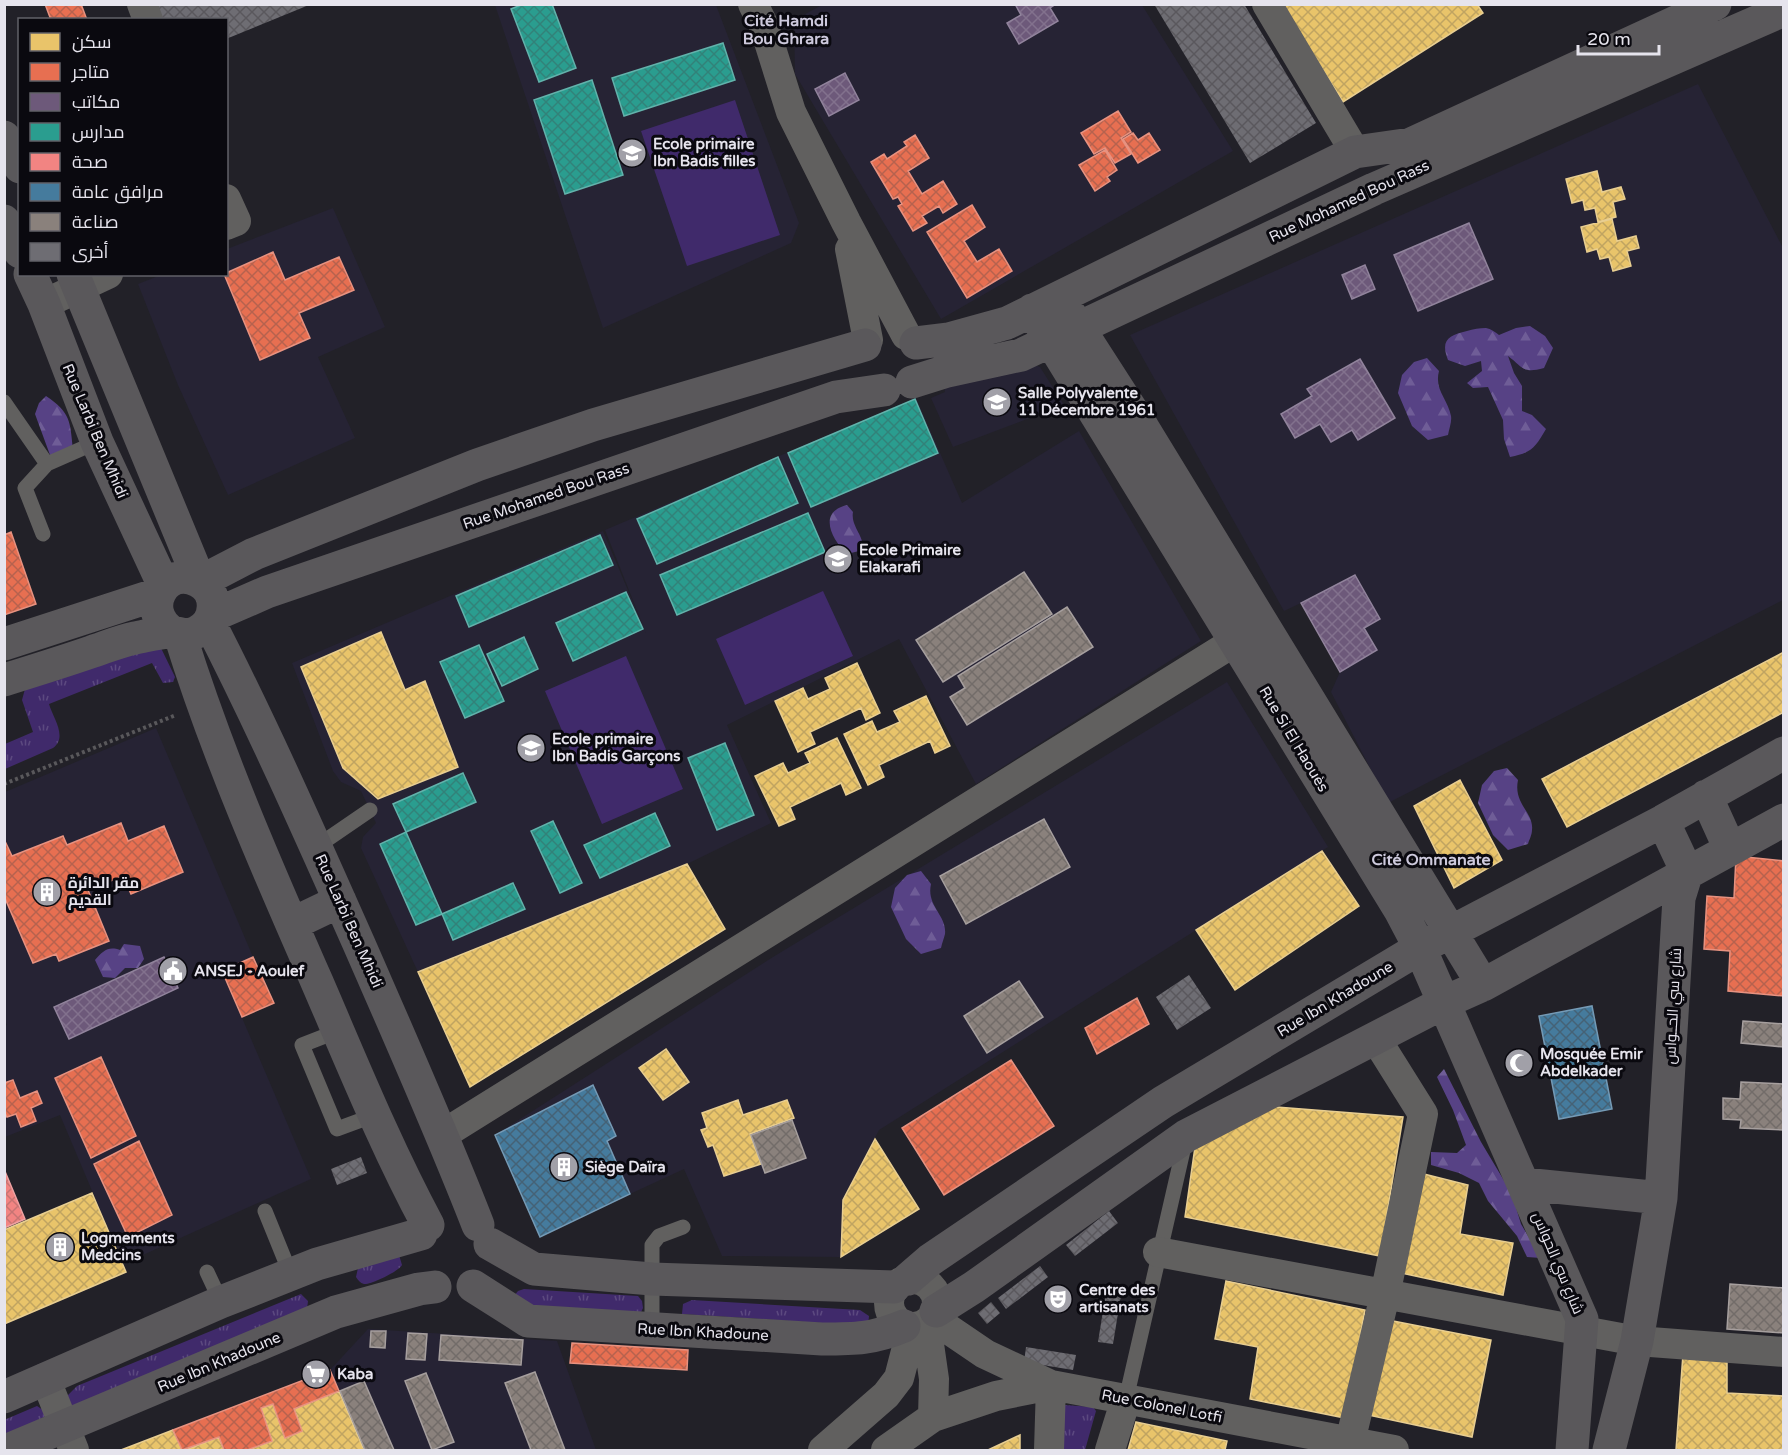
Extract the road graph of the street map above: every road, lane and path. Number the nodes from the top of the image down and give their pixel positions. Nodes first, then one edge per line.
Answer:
1 (1267, 4) edge
2 (1715, 4) edge
3 (1784, 10) edge
4 (764, 12) edge
5 (4, 137) edge
6 (1355, 152) junction
7 (18, 163) edge
8 (1374, 189) junction
9 (228, 203) edge
10 (4, 221) edge
11 (846, 222) junction
12 (228, 224) edge
13 (18, 248) edge
14 (31, 276) edge
15 (87, 278) edge
16 (1045, 303) junction
17 (44, 304) junction
18 (1065, 335) junction
19 (911, 339) junction
20 (866, 342) junction
21 (898, 386) junction
22 (4, 402) edge
23 (97, 442) junction
24 (47, 464) junction
25 (477, 465) junction
26 (492, 515) junction
27 (43, 534) dead end
28 (200, 582) junction
29 (161, 590) junction
30 (210, 619) junction
31 (1263, 624) junction
32 (176, 634) junction
33 (1235, 642) junction
34 (4, 644) edge
35 (4, 680) edge
36 (202, 704) junction
37 (1314, 707) junction
38 (1286, 726) junction
39 (1784, 753) edge
40 (4, 784) edge
41 (1706, 796) junction
42 (370, 810) dead end
43 (1663, 820) junction
44 (1784, 820) edge
45 (316, 847) junction
46 (1730, 849) junction
47 (1687, 872) junction
48 (340, 901) junction
49 (292, 924) junction
50 (1451, 931) junction
51 (1420, 948) junction
52 (1483, 985) junction
53 (1445, 1002) junction
54 (1376, 1039) junction
55 (1163, 1102) junction
56 (442, 1135) junction
57 (1186, 1136) junction
58 (1524, 1184) junction
59 (1661, 1198) junction
60 (265, 1211) dead end
61 (683, 1227) dead end
62 (425, 1229) junction
63 (484, 1235) junction
64 (1158, 1252) junction
65 (304, 1269) junction
66 (207, 1272) dead end
67 (652, 1279) junction
68 (901, 1283) junction
69 (473, 1286) junction
70 (435, 1287) junction
71 (1385, 1295) junction
72 (221, 1302) junction
73 (336, 1312) junction
74 (922, 1321) junction
75 (652, 1329) junction
76 (1581, 1332) junction
77 (866, 1339) junction
78 (1637, 1341) junction
79 (1784, 1352) edge
80 (902, 1369) junction
81 (45, 1377) junction
82 (1052, 1385) junction
83 (4, 1397) edge
84 (1126, 1399) junction
85 (933, 1417) junction
86 (1261, 1438) edge
87 (69, 1439) edge
88 (1350, 1442) junction
89 (8, 1450) edge
90 (823, 1450) edge
91 (886, 1450) edge
92 (1049, 1450) edge
93 (1110, 1450) edge
94 (1394, 1450) edge
95 (1572, 1450) edge
96 (1609, 1450) edge

1 - 6 street
2 - 6 street, Rue Mohamed Bou Rass
3 - 8 street, Rue Mohamed Bou Rass
4 - 11 street
5 - 7 street
6 - 8 street
6 - 16 street, Rue Mohamed Bou Rass
8 - 18 street, Rue Mohamed Bou Rass
9 - 12 street
10 - 13 street
11 - 19 street
11 - 20 street
14 - 17 street, Rue Larbi Ben Mhidi
15 - 17 street
15 - 28 street
16 - 18 street, Rue Si El Haouès
16 - 19 street, Rue Mohamed Bou Rass
17 - 23 street, Rue Larbi Ben Mhidi
18 - 21 street, Rue Mohamed Bou Rass
18 - 31 street, Rue Si El Haouès
18 - 33 street, Rue Si El Haouès
19 - 20 street
19 - 21 street
20 - 21 street
20 - 25 street
21 - 26 street, Rue Mohamed Bou Rass
22 - 24 lane
23 - 24 lane
23 - 29 street, Rue Larbi Ben Mhidi
24 - 27 lane
25 - 26 street
25 - 28 street
26 - 30 street, Rue Mohamed Bou Rass
28 - 29 street
28 - 30 street
29 - 32 street
29 - 34 street
30 - 32 street
30 - 45 street, Rue Larbi Ben Mhidi
31 - 33 street
31 - 37 street, Rue Si El Haouès
32 - 35 street
32 - 36 street
33 - 38 street, Rue Si El Haouès
33 - 56 street
36 - 40 path
36 - 49 street
37 - 38 street
37 - 50 street, Rue Si El Haouès
38 - 51 street, Rue Si El Haouès
39 - 41 street, Rue Ibn Khadoune
41 - 43 street, Rue Ibn Khadoune
41 - 46 street
42 - 45 lane
43 - 47 street
43 - 50 street, Rue Ibn Khadoune
44 - 46 street, Rue Ibn Khadoune
45 - 48 street, Rue Larbi Ben Mhidi
46 - 47 street, Rue Ibn Khadoune
47 - 52 street, Rue Ibn Khadoune
47 - 59 street, شارع سي الحــواس
48 - 49 street
48 - 56 street, Rue Larbi Ben Mhidi
49 - 62 street
50 - 51 street, Rue Ibn Khadoune
50 - 52 street, Rue Si El Haouès
51 - 53 street, Rue Si El Haouès
51 - 55 street, Rue Ibn Khadoune
52 - 53 street, Rue Ibn Khadoune
53 - 54 street, Rue Ibn Khadoune
53 - 58 street, Rue Si El Haouès
54 - 57 street, Rue Ibn Khadoune
54 - 71 street
55 - 57 street
55 - 68 street, Rue Ibn Khadoune
56 - 63 street, Rue Larbi Ben Mhidi
57 - 64 lane
57 - 74 street, Rue Ibn Khadoune
58 - 59 street
58 - 76 street, شارع سي الحواس
59 - 78 street
60 - 65 lane
61 - 67 lane
62 - 63 street
62 - 65 street
62 - 70 street
63 - 67 street
63 - 69 street
64 - 71 street
64 - 84 lane
65 - 72 street
65 - 73 street
66 - 72 lane
67 - 68 street
67 - 75 lane
68 - 74 street
68 - 74 street
69 - 70 street
69 - 75 street, Rue Ibn Khadoune
70 - 73 street, Rue Ibn Khadoune
71 - 76 street
71 - 88 street
72 - 81 street
73 - 87 street, Rue Ibn Khadoune
74 - 77 street, Rue Ibn Khadoune
74 - 80 street
74 - 82 street
74 - 85 street
75 - 77 street, Rue Ibn Khadoune
76 - 78 street
76 - 95 street, شارع سي الحواس
77 - 80 street
78 - 79 street
78 - 96 street
80 - 90 street
81 - 83 street
81 - 87 street
82 - 84 street, Rue Colonel Lotfi
82 - 85 street, Rue Colonel Lotfi
82 - 92 street
84 - 86 street, Rue Colonel Lotfi
84 - 93 street
85 - 91 street, Rue Colonel Lotfi
86 - 88 street, Rue Colonel Lotfi
87 - 89 street, Rue Ibn Khadoune
88 - 94 street, Rue Colonel Lotfi

